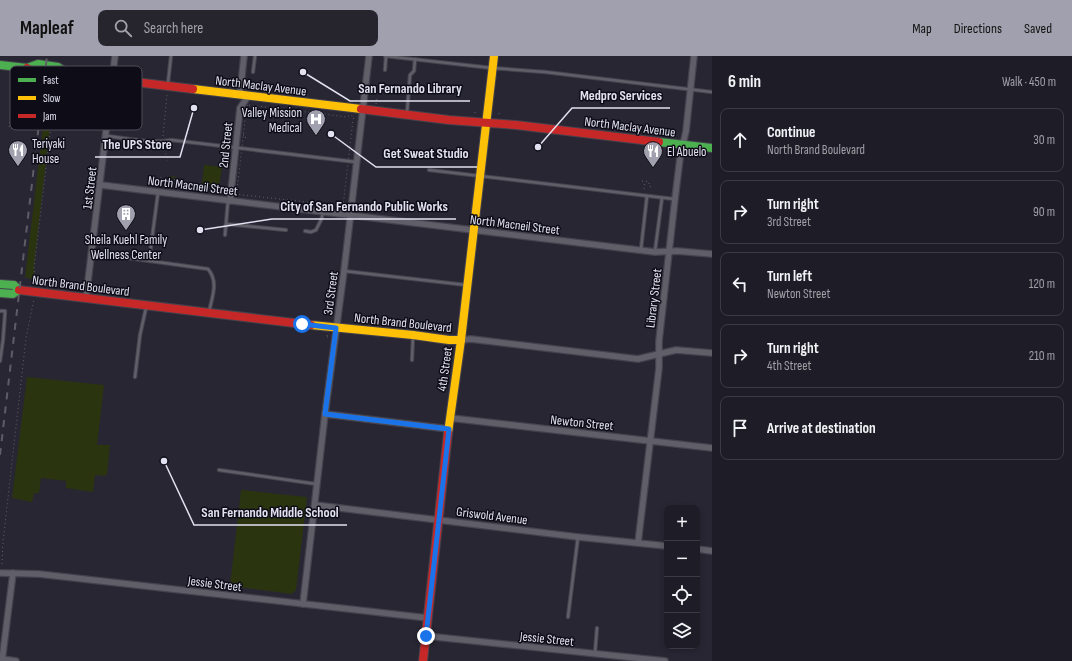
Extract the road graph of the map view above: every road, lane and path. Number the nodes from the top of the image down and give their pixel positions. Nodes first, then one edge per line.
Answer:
1 (115, 56) edge
2 (172, 56) edge
3 (244, 56) edge
4 (255, 56) edge
5 (369, 56) edge
6 (385, 56) edge
7 (494, 56) edge
8 (694, 56) edge
9 (415, 59) junction
10 (0, 65) edge
11 (10, 66) edge
12 (114, 66) edge
13 (492, 68) junction
14 (385, 70) dead end
15 (253, 72) dead end
16 (228, 80) dead end
17 (142, 85) edge
18 (228, 87) dead end
19 (168, 90) junction
20 (690, 90) junction
21 (712, 92) edge
22 (240, 94) junction
23 (249, 95) junction
24 (377, 98) dead end
25 (376, 104) dead end
26 (476, 109) dead end
27 (363, 110) junction
28 (499, 111) dead end
29 (10, 114) edge
30 (165, 114) junction
31 (167, 114) dead end
32 (407, 114) junction
33 (499, 114) dead end
34 (475, 116) dead end
35 (486, 123) junction
36 (189, 125) dead end
37 (10, 128) edge
38 (50, 130) edge
39 (107, 130) edge
40 (188, 133) dead end
41 (243, 135) dead end
42 (106, 136) junction
43 (246, 140) dead end
44 (163, 141) junction
45 (683, 144) junction
46 (236, 148) junction
47 (712, 148) edge
48 (167, 162) dead end
49 (357, 162) junction
50 (429, 170) dead end
51 (480, 176) junction
52 (161, 177) dead end
53 (175, 179) dead end
54 (642, 181) dead end
55 (160, 182) dead end
56 (645, 182) junction
57 (175, 184) dead end
58 (100, 185) junction
59 (652, 186) dead end
60 (644, 189) dead end
61 (158, 192) junction
62 (647, 196) junction
63 (662, 198) junction
64 (675, 199) junction
65 (229, 201) junction
66 (323, 212) junction
67 (351, 216) junction
68 (226, 224) junction
69 (286, 230) dead end
70 (473, 230) junction
71 (305, 231) dead end
72 (225, 235) dead end
73 (640, 250) junction
74 (669, 250) junction
75 (655, 252) junction
76 (92, 253) junction
77 (712, 254) edge
78 (149, 261) junction
79 (344, 271) junction
80 (36, 282) dead end
81 (0, 284) edge
82 (467, 286) junction
83 (19, 290) junction
84 (0, 293) edge
85 (86, 298) junction
86 (34, 301) dead end
87 (147, 305) junction
88 (0, 311) edge
89 (209, 313) junction
90 (336, 328) junction
91 (413, 335) junction
92 (461, 340) junction
93 (712, 353) edge
94 (659, 354) junction
95 (0, 360) edge
96 (412, 360) dead end
97 (0, 364) edge
98 (134, 377) dead end
99 (325, 414) junction
100 (450, 418) junction
101 (449, 429) junction
102 (650, 441) junction
103 (712, 448) edge
104 (219, 470) dead end
105 (318, 484) junction
106 (315, 505) junction
107 (439, 519) junction
108 (578, 537) junction
109 (638, 543) junction
110 (664, 546) edge
111 (700, 549) edge
112 (712, 551) edge
113 (2, 564) dead end
114 (0, 573) edge
115 (12, 573) junction
116 (303, 604) junction
117 (568, 617) dead end
118 (428, 618) junction
119 (598, 628) dead end
120 (426, 636) junction
121 (595, 654) junction
122 (2, 660) edge
123 (16, 661) edge
124 (423, 661) edge
125 (665, 661) edge

1 - 12 street, 1st Street
2 - 19 lane
3 - 22 street
4 - 15 lane
5 - 27 street, 3rd Street
6 - 9 lane
6 - 14 lane
7 - 13 street, 4th Street
8 - 20 street, Library Street
9 - 13 lane
9 - 32 lane
10 - 11 street, North Maclay Avenue
13 - 20 lane
13 - 35 street, 4th Street
16 - 18 path
17 - 19 street, North Maclay Avenue
19 - 22 street, North Maclay Avenue
19 - 30 path
20 - 21 lane
20 - 45 street, Library Street
22 - 23 street, North Maclay Avenue
23 - 27 street, North Maclay Avenue
23 - 46 street, 2nd Street
24 - 25 path
26 - 34 path
27 - 32 street, North Maclay Avenue
27 - 49 street, 3rd Street
28 - 33 path
29 - 37 path
30 - 31 path
30 - 44 path
32 - 35 street, North Maclay Avenue
35 - 45 street, North Maclay Avenue
35 - 51 street, 4th Street
36 - 40 path
38 - 80 path
39 - 42 street, 1st Street
41 - 43 path
42 - 44 lane
42 - 58 street, 1st Street
44 - 46 lane
44 - 48 path
45 - 47 street, North Maclay Avenue
45 - 64 street, Library Street
46 - 49 lane
46 - 65 street, 2nd Street
49 - 67 street, 3rd Street
50 - 51 lane
51 - 62 lane
51 - 70 street, 4th Street
52 - 55 path
53 - 57 path
54 - 56 path
56 - 59 path
56 - 60 path
58 - 61 street, North Macneil Street
58 - 76 street, 1st Street
61 - 65 street, North Macneil Street
61 - 78 lane
62 - 63 lane
62 - 73 lane
63 - 64 lane
63 - 75 lane
64 - 74 street, Library Street
65 - 66 street, North Macneil Street
65 - 68 lane
66 - 67 street, North Macneil Street
66 - 71 lane
67 - 70 street, North Macneil Street
67 - 79 street, 3rd Street
68 - 69 lane
68 - 72 lane
70 - 73 street, North Macneil Street
70 - 82 street, 4th Street
73 - 75 street, North Macneil Street
74 - 75 street, North Macneil Street
74 - 77 street, North Macneil Street
74 - 94 street, Library Street
76 - 78 lane
76 - 85 street, 1st Street
78 - 89 lane
79 - 82 lane
79 - 90 street, 3rd Street
81 - 83 street
82 - 92 street, 4th Street
83 - 84 street
83 - 85 street, North Brand Boulevard
85 - 87 street, North Brand Boulevard
86 - 113 path
87 - 89 street, North Brand Boulevard
87 - 98 lane
88 - 95 lane
89 - 90 street, North Brand Boulevard
90 - 91 street, North Brand Boulevard
90 - 99 street, 3rd Street
91 - 92 street, North Brand Boulevard
91 - 96 lane
92 - 94 street, North Brand Boulevard
92 - 100 street, 4th Street
93 - 94 street, North Brand Boulevard
94 - 102 street, Library Street
95 - 97 lane
99 - 101 street
99 - 105 street, 3rd Street
100 - 101 street, 4th Street
100 - 102 street, Newton Street
101 - 107 street, 4th Street
102 - 103 street, Newton Street
102 - 109 street, Library Street
104 - 105 lane
105 - 106 street, 3rd Street
106 - 107 street, Griswold Avenue
106 - 116 street, 3rd Street
107 - 108 street, Griswold Avenue
107 - 118 street, 4th Street
108 - 109 street, Griswold Avenue
108 - 117 lane
109 - 110 street, Griswold Avenue
111 - 112 street
114 - 115 street, Jessie Street
115 - 116 street, Jessie Street
115 - 122 street
116 - 118 street, Jessie Street
118 - 120 street, 4th Street
119 - 121 lane
120 - 121 street, Jessie Street
120 - 124 street, 4th Street
121 - 125 street, Jessie Street
122 - 123 street

